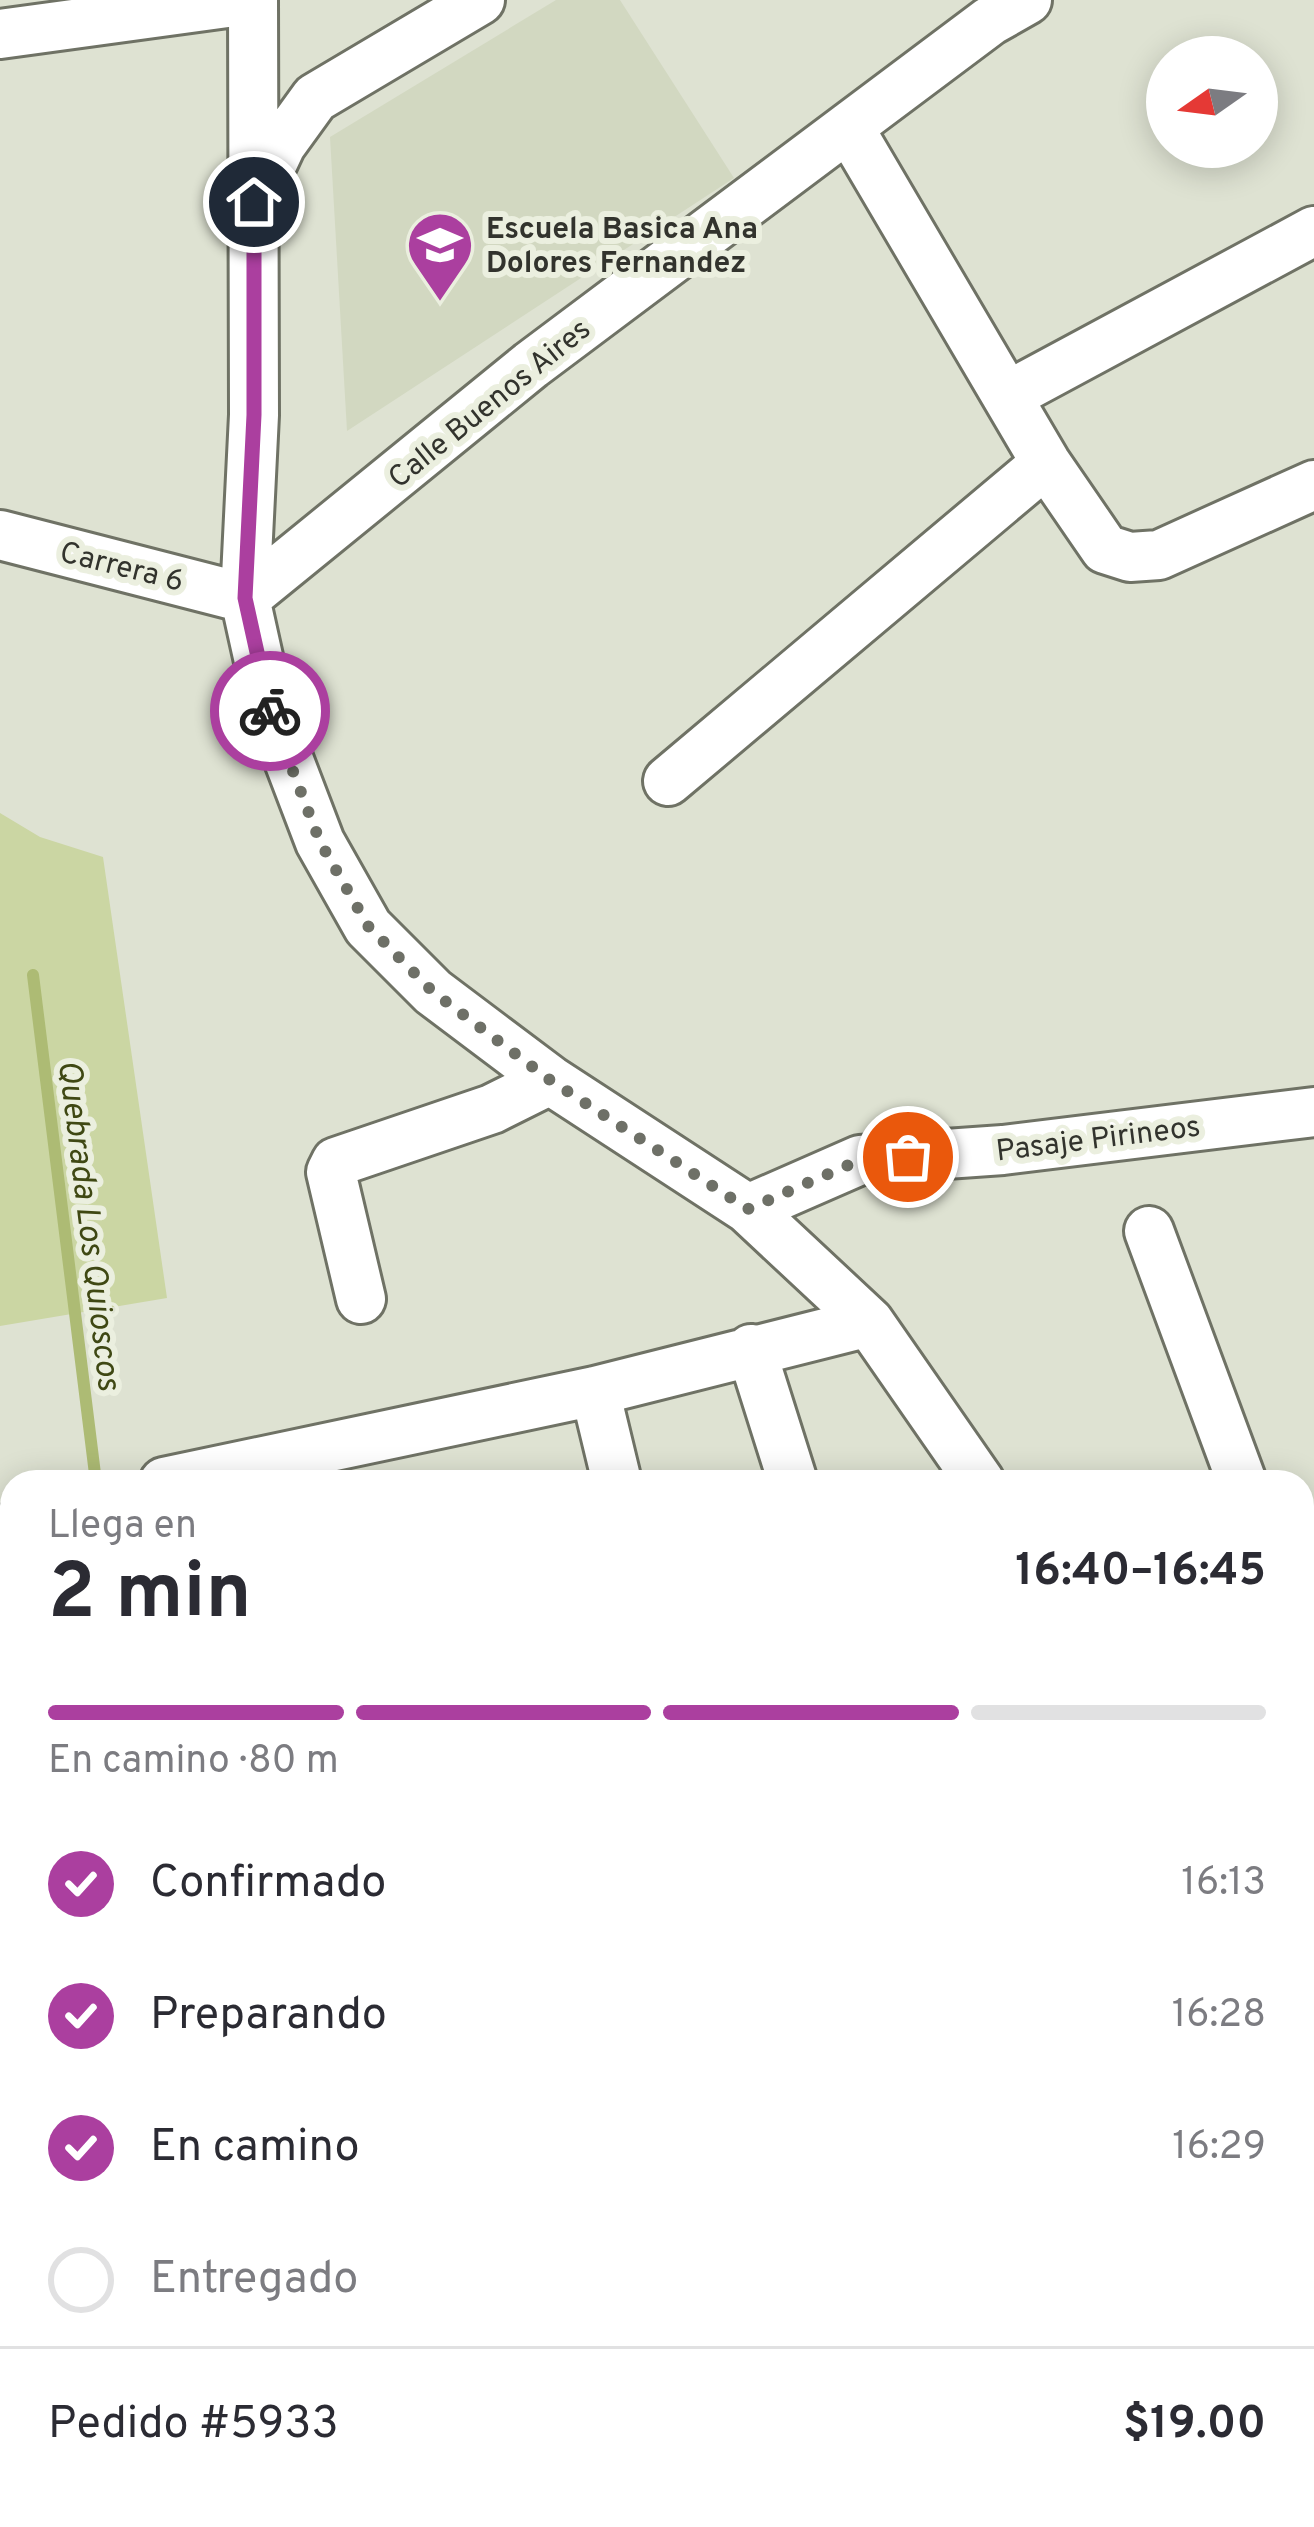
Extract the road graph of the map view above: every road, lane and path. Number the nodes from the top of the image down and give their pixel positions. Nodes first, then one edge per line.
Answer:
1 (251, 0) edge
2 (480, 0) edge
3 (1027, 0) edge
4 (0, 34) edge
5 (849, 128) junction
6 (254, 202) junction
7 (1314, 230) edge
8 (1009, 395) junction
9 (1046, 463) junction
10 (1314, 485) edge
11 (0, 535) edge
12 (245, 598) junction
13 (668, 781) dead end
14 (550, 1080) junction
15 (1314, 1112) edge
16 (748, 1209) junction
17 (1149, 1231) dead end
18 (361, 1299) dead end
19 (869, 1322) junction
20 (751, 1349) junction
21 (595, 1391) junction
22 (352, 1461) edge
23 (271, 1470) edge
24 (614, 1470) edge
25 (789, 1470) edge
26 (972, 1470) edge
27 (1238, 1470) edge

1 - 4 street
1 - 6 street
2 - 6 street
3 - 5 street, Calle Buenos Aires
5 - 8 street
5 - 12 street, Calle Buenos Aires
6 - 12 street
7 - 8 street
8 - 9 street
9 - 10 street
9 - 13 street
11 - 12 street, Carrera 6
12 - 14 street
14 - 16 street
14 - 18 street
15 - 16 street, Pasaje Pirineos
16 - 19 street
17 - 27 street
19 - 20 street
19 - 26 street
20 - 21 street
20 - 25 street
21 - 22 street
21 - 24 street
22 - 23 street

